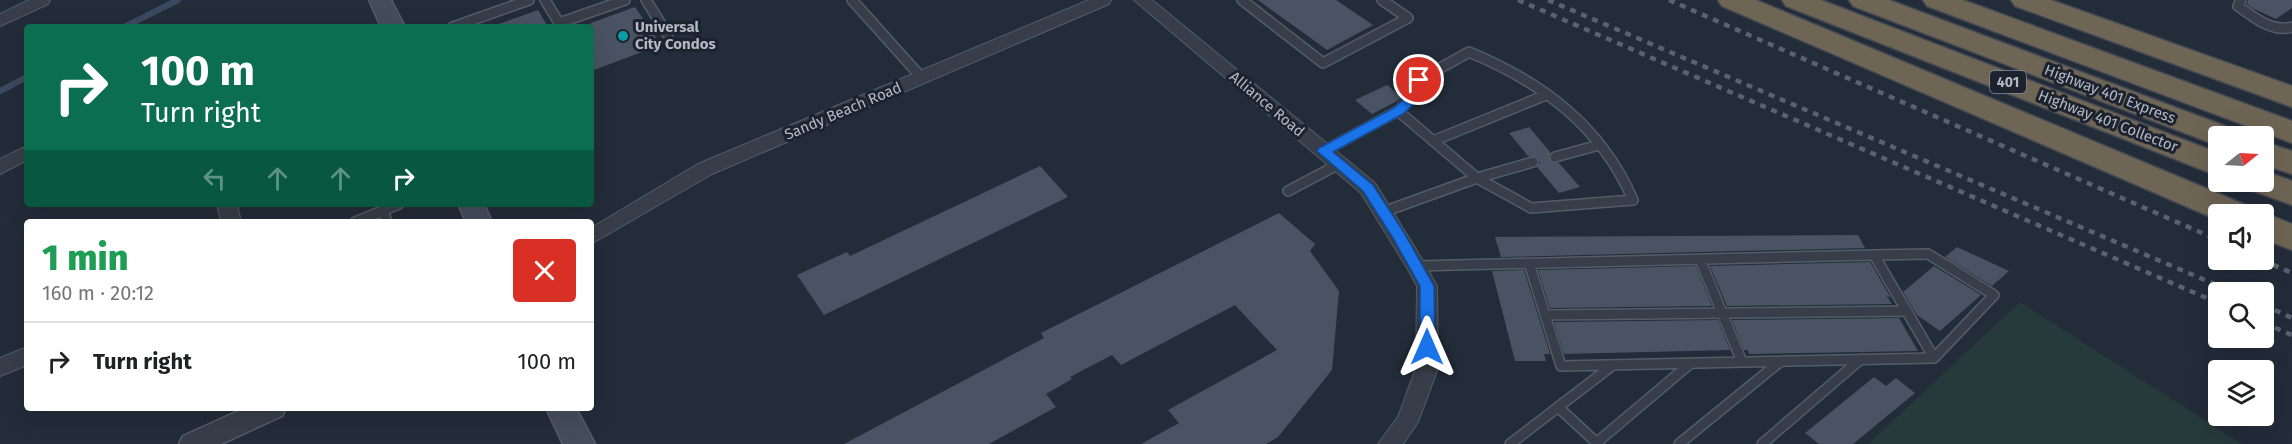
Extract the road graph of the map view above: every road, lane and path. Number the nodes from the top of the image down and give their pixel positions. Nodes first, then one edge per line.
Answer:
1 (42, 0) edge
2 (380, 0) edge
3 (529, 0) edge
4 (545, 0) edge
5 (625, 0) edge
6 (646, 0) edge
7 (852, 0) edge
8 (1103, 0) edge
9 (1142, 0) edge
10 (1242, 0) edge
11 (1382, 0) edge
12 (1732, 0) edge
13 (1796, 0) edge
14 (1863, 0) edge
15 (1937, 0) edge
16 (2025, 0) edge
17 (2241, 0) edge
18 (0, 21) edge
19 (392, 24) edge
20 (461, 24) edge
21 (2292, 27) edge
22 (669, 35) dead end
23 (922, 78) junction
24 (1546, 95) junction
25 (2292, 97) edge
26 (1398, 111) junction
27 (2208, 131) edge
28 (2292, 132) edge
29 (1433, 141) junction
30 (1599, 145) junction
31 (1324, 151) junction
32 (24, 154) edge
33 (2274, 157) edge
34 (1554, 158) dead end
35 (2208, 161) edge
36 (1533, 162) dead end
37 (2292, 163) edge
38 (1339, 164) junction
39 (0, 167) edge
40 (1477, 178) junction
41 (2274, 186) edge
42 (1288, 191) dead end
43 (2292, 193) edge
44 (2212, 204) edge
45 (392, 207) edge
46 (383, 211) junction
47 (1383, 212) junction
48 (363, 219) edge
49 (386, 219) edge
50 (2274, 230) edge
51 (594, 235) edge
52 (2292, 238) edge
53 (1875, 255) junction
54 (1700, 259) junction
55 (1529, 263) junction
56 (1416, 266) junction
57 (1907, 311) junction
58 (1723, 314) junction
59 (1545, 315) junction
60 (24, 357) edge
61 (1934, 358) junction
62 (1860, 359) junction
63 (1781, 361) junction
64 (1742, 362) junction
65 (1690, 363) junction
66 (1613, 365) junction
67 (0, 367) edge
68 (1558, 407) junction
69 (265, 411) edge
70 (562, 411) edge
71 (193, 444) edge
72 (579, 444) edge
73 (1389, 444) edge
74 (1510, 444) edge
75 (1597, 444) edge
76 (1679, 444) edge
77 (1762, 444) edge

1 - 18 street
2 - 19 main road
3 - 20 lane
4 - 5 lane
6 - 22 lane
7 - 23 lane
8 - 23 street, Sandy Beach Road
9 - 31 street, Alliance Road
10 - 11 lane
12 - 44 highway
13 - 35 highway, Highway 401 Collector / 401
14 - 27 highway, Highway 401 Express / 401
15 - 28 highway, Highway 401 Express
16 - 25 highway
17 - 21 lane
23 - 51 street, Sandy Beach Road
24 - 26 lane
24 - 29 lane
24 - 30 lane
26 - 29 lane
26 - 31 lane
29 - 40 lane
30 - 34 lane
30 - 40 lane
31 - 38 street, Alliance Road
32 - 39 street
33 - 37 highway
36 - 40 lane
38 - 42 lane
38 - 47 street, Alliance Road
40 - 47 lane
41 - 43 highway
45 - 46 lane
46 - 48 lane
46 - 49 lane
47 - 56 street, Alliance Road
50 - 52 highway
53 - 54 lane
53 - 57 lane
53 - 61 lane
54 - 55 lane
54 - 58 lane
55 - 56 lane
55 - 59 lane
56 - 73 street, Alliance Road
57 - 58 lane
57 - 61 lane
58 - 59 lane
58 - 64 lane
59 - 66 lane
60 - 67 street
61 - 62 lane
62 - 63 lane
62 - 77 lane
63 - 64 lane
63 - 76 lane
64 - 65 lane
65 - 66 lane
65 - 75 lane
66 - 68 lane
68 - 74 lane
68 - 75 lane
69 - 71 street
70 - 72 main road

